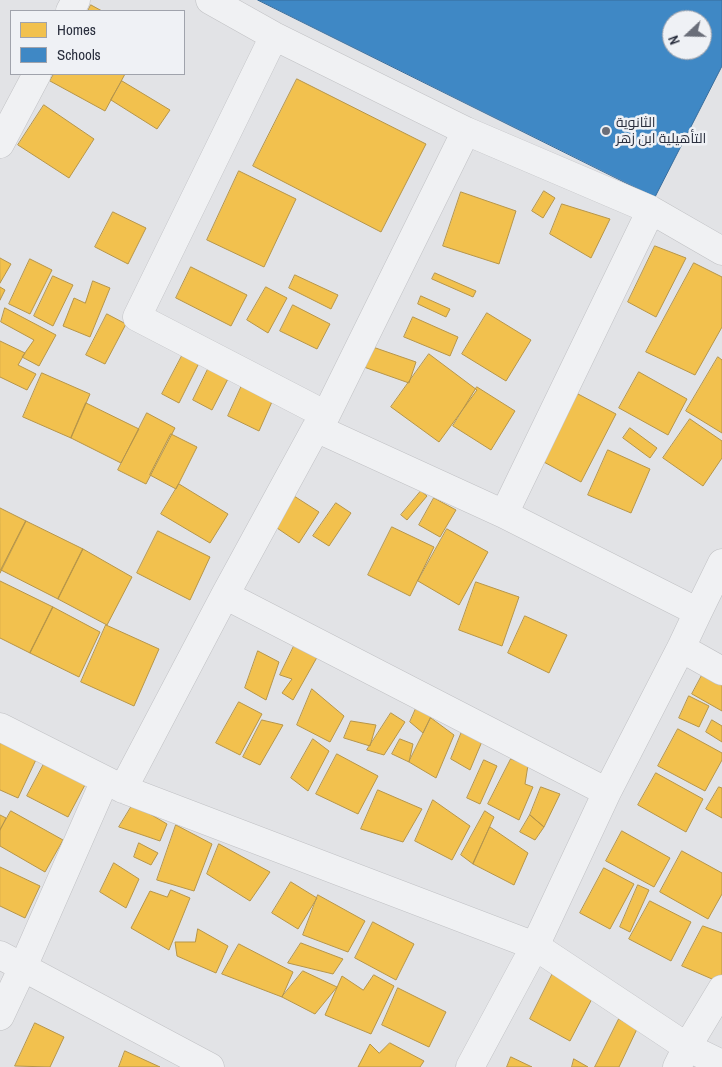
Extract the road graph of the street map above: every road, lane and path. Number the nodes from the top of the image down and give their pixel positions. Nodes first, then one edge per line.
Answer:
1 (210, 0) edge
2 (274, 36) junction
3 (36, 75) edge
4 (466, 131) junction
5 (0, 144) edge
6 (651, 210) junction
7 (722, 251) edge
8 (321, 421) junction
9 (504, 514) junction
10 (722, 563) edge
11 (225, 595) junction
12 (698, 612) junction
13 (682, 648) junction
14 (722, 671) edge
15 (0, 727) edge
16 (114, 785) junction
17 (607, 792) junction
18 (535, 946) junction
19 (12, 961) edge
20 (722, 989) edge
21 (0, 1016) edge
22 (682, 1057) edge
23 (722, 1064) edge
24 (210, 1067) edge
25 (470, 1067) edge

1 - 2 street
2 - 4 street
2 - 8 street
3 - 5 street
4 - 6 street
4 - 8 street
6 - 7 street
6 - 9 street
8 - 9 street
8 - 11 street
9 - 12 street
10 - 12 street
11 - 16 street
11 - 17 street
12 - 13 street
13 - 14 street
13 - 17 street
15 - 16 street
16 - 18 street
16 - 19 street
17 - 18 street
18 - 22 street
18 - 25 street
19 - 21 street
19 - 24 street
20 - 22 street
22 - 23 street

